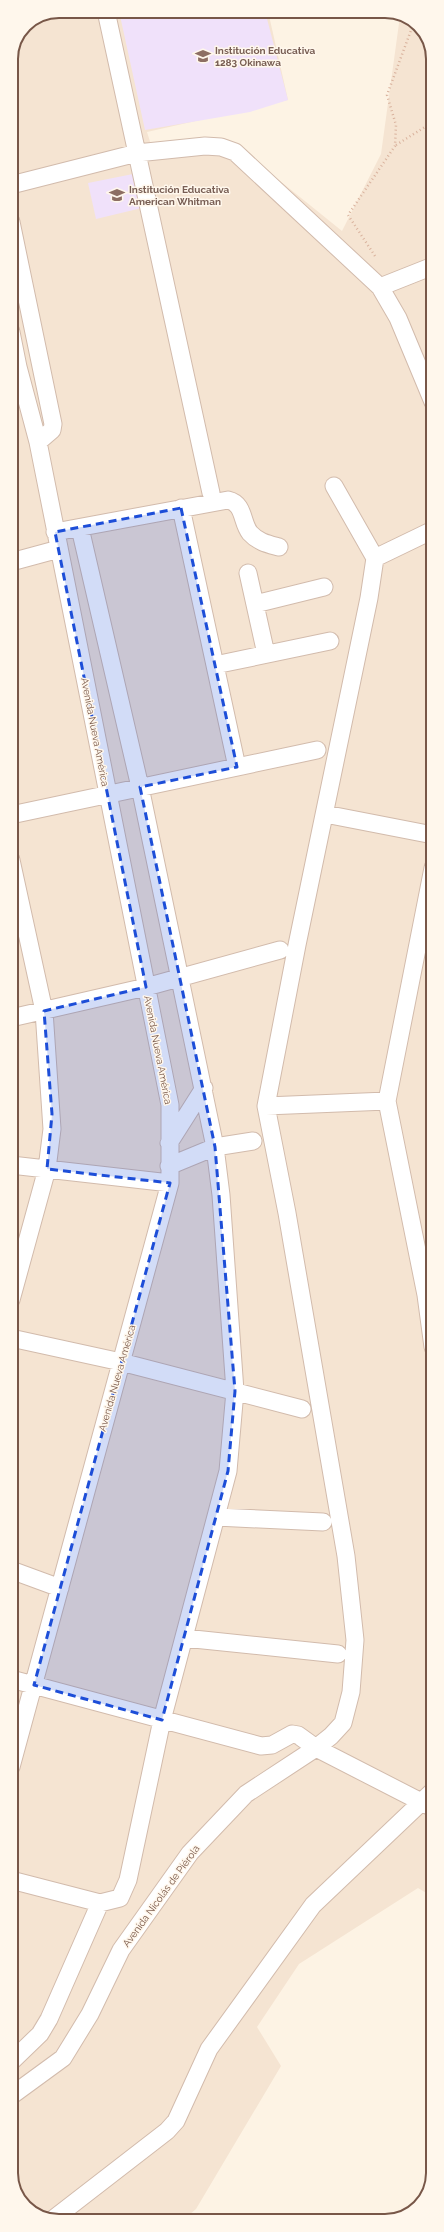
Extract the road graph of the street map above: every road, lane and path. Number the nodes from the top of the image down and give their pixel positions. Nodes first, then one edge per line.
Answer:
1 (108, 18) edge
2 (412, 28) edge
3 (426, 126) edge
4 (395, 146) junction
5 (137, 153) junction
6 (18, 183) edge
7 (18, 256) edge
8 (375, 256) dead end
9 (426, 269) edge
10 (380, 287) junction
11 (40, 363) junction
12 (18, 367) edge
13 (18, 378) edge
14 (426, 385) edge
15 (38, 442) junction
16 (334, 486) dead end
17 (211, 493) dead end
18 (181, 508) junction
19 (80, 528) junction
20 (55, 532) junction
21 (426, 533) edge
22 (279, 547) dead end
23 (59, 549) junction
24 (375, 558) junction
25 (18, 560) edge
26 (248, 573) dead end
27 (324, 587) dead end
28 (255, 604) junction
29 (330, 641) dead end
30 (266, 654) junction
31 (215, 665) junction
32 (317, 750) dead end
33 (237, 768) junction
34 (140, 787) junction
35 (107, 794) junction
36 (18, 814) edge
37 (325, 814) junction
38 (426, 834) edge
39 (18, 892) edge
40 (426, 903) edge
41 (280, 950) dead end
42 (181, 977) junction
43 (146, 987) junction
44 (44, 1011) junction
45 (18, 1017) edge
46 (204, 1088) junction
47 (387, 1101) junction
48 (266, 1106) junction
49 (253, 1141) dead end
50 (169, 1143) junction
51 (215, 1147) junction
52 (18, 1166) edge
53 (169, 1166) junction
54 (47, 1169) junction
55 (170, 1183) junction
56 (18, 1275) edge
57 (426, 1276) edge
58 (18, 1340) edge
59 (121, 1362) junction
60 (235, 1391) junction
61 (302, 1408) dead end
62 (216, 1518) junction
63 (323, 1522) dead end
64 (18, 1573) edge
65 (60, 1588) junction
66 (184, 1638) junction
67 (338, 1654) dead end
68 (18, 1681) edge
69 (34, 1685) junction
70 (162, 1720) junction
71 (18, 1742) edge
72 (316, 1748) junction
73 (426, 1799) edge
74 (426, 1803) edge
75 (18, 1882) edge
76 (100, 1904) junction
77 (18, 2055) edge
78 (18, 2091) edge
79 (60, 2214) edge

1 - 5 street
2 - 4 path
3 - 4 path
4 - 8 path
5 - 6 street
5 - 10 street
5 - 17 street
7 - 11 street
9 - 10 street
10 - 14 street
11 - 12 street
11 - 15 street
13 - 15 street, Avenida Nueva América
15 - 20 street, Avenida Nueva América
16 - 24 street
18 - 19 street
18 - 22 street
18 - 31 street
19 - 20 street
19 - 34 street
20 - 23 street, Avenida Nueva América
21 - 24 street
23 - 25 street
23 - 35 street, Avenida Nueva América
24 - 37 street
26 - 28 street
27 - 28 street
28 - 30 street
29 - 30 street
30 - 31 street
31 - 33 street
32 - 33 street
33 - 34 street
34 - 35 street
34 - 42 street
35 - 36 street
35 - 43 street, Avenida Nueva América
37 - 38 street
37 - 48 street
39 - 44 street
40 - 47 street
41 - 42 street
42 - 43 street
42 - 46 street
43 - 44 street
43 - 50 street, Avenida Nueva América
44 - 45 street
44 - 54 street
46 - 50 street
46 - 51 street
47 - 48 street
47 - 57 street
48 - 72 street, Avenida Nicolás de Piérola
49 - 51 street
50 - 53 street, Avenida Nueva América
51 - 53 street
51 - 60 street
52 - 54 street
53 - 55 street, Avenida Nueva América
54 - 55 street
54 - 56 street
55 - 59 street, Avenida Nueva América
58 - 59 street
59 - 60 street
59 - 65 street, Avenida Nueva América
60 - 61 street
60 - 62 street
62 - 63 street
62 - 66 street
64 - 65 street
65 - 69 street, Avenida Nueva América
66 - 67 street
66 - 70 street
68 - 69 street
69 - 70 street
69 - 71 street, Avenida Nueva América
70 - 72 street
70 - 76 street
72 - 73 street
72 - 78 street, Avenida Nicolás de Piérola
74 - 79 street
75 - 76 street
76 - 77 street

